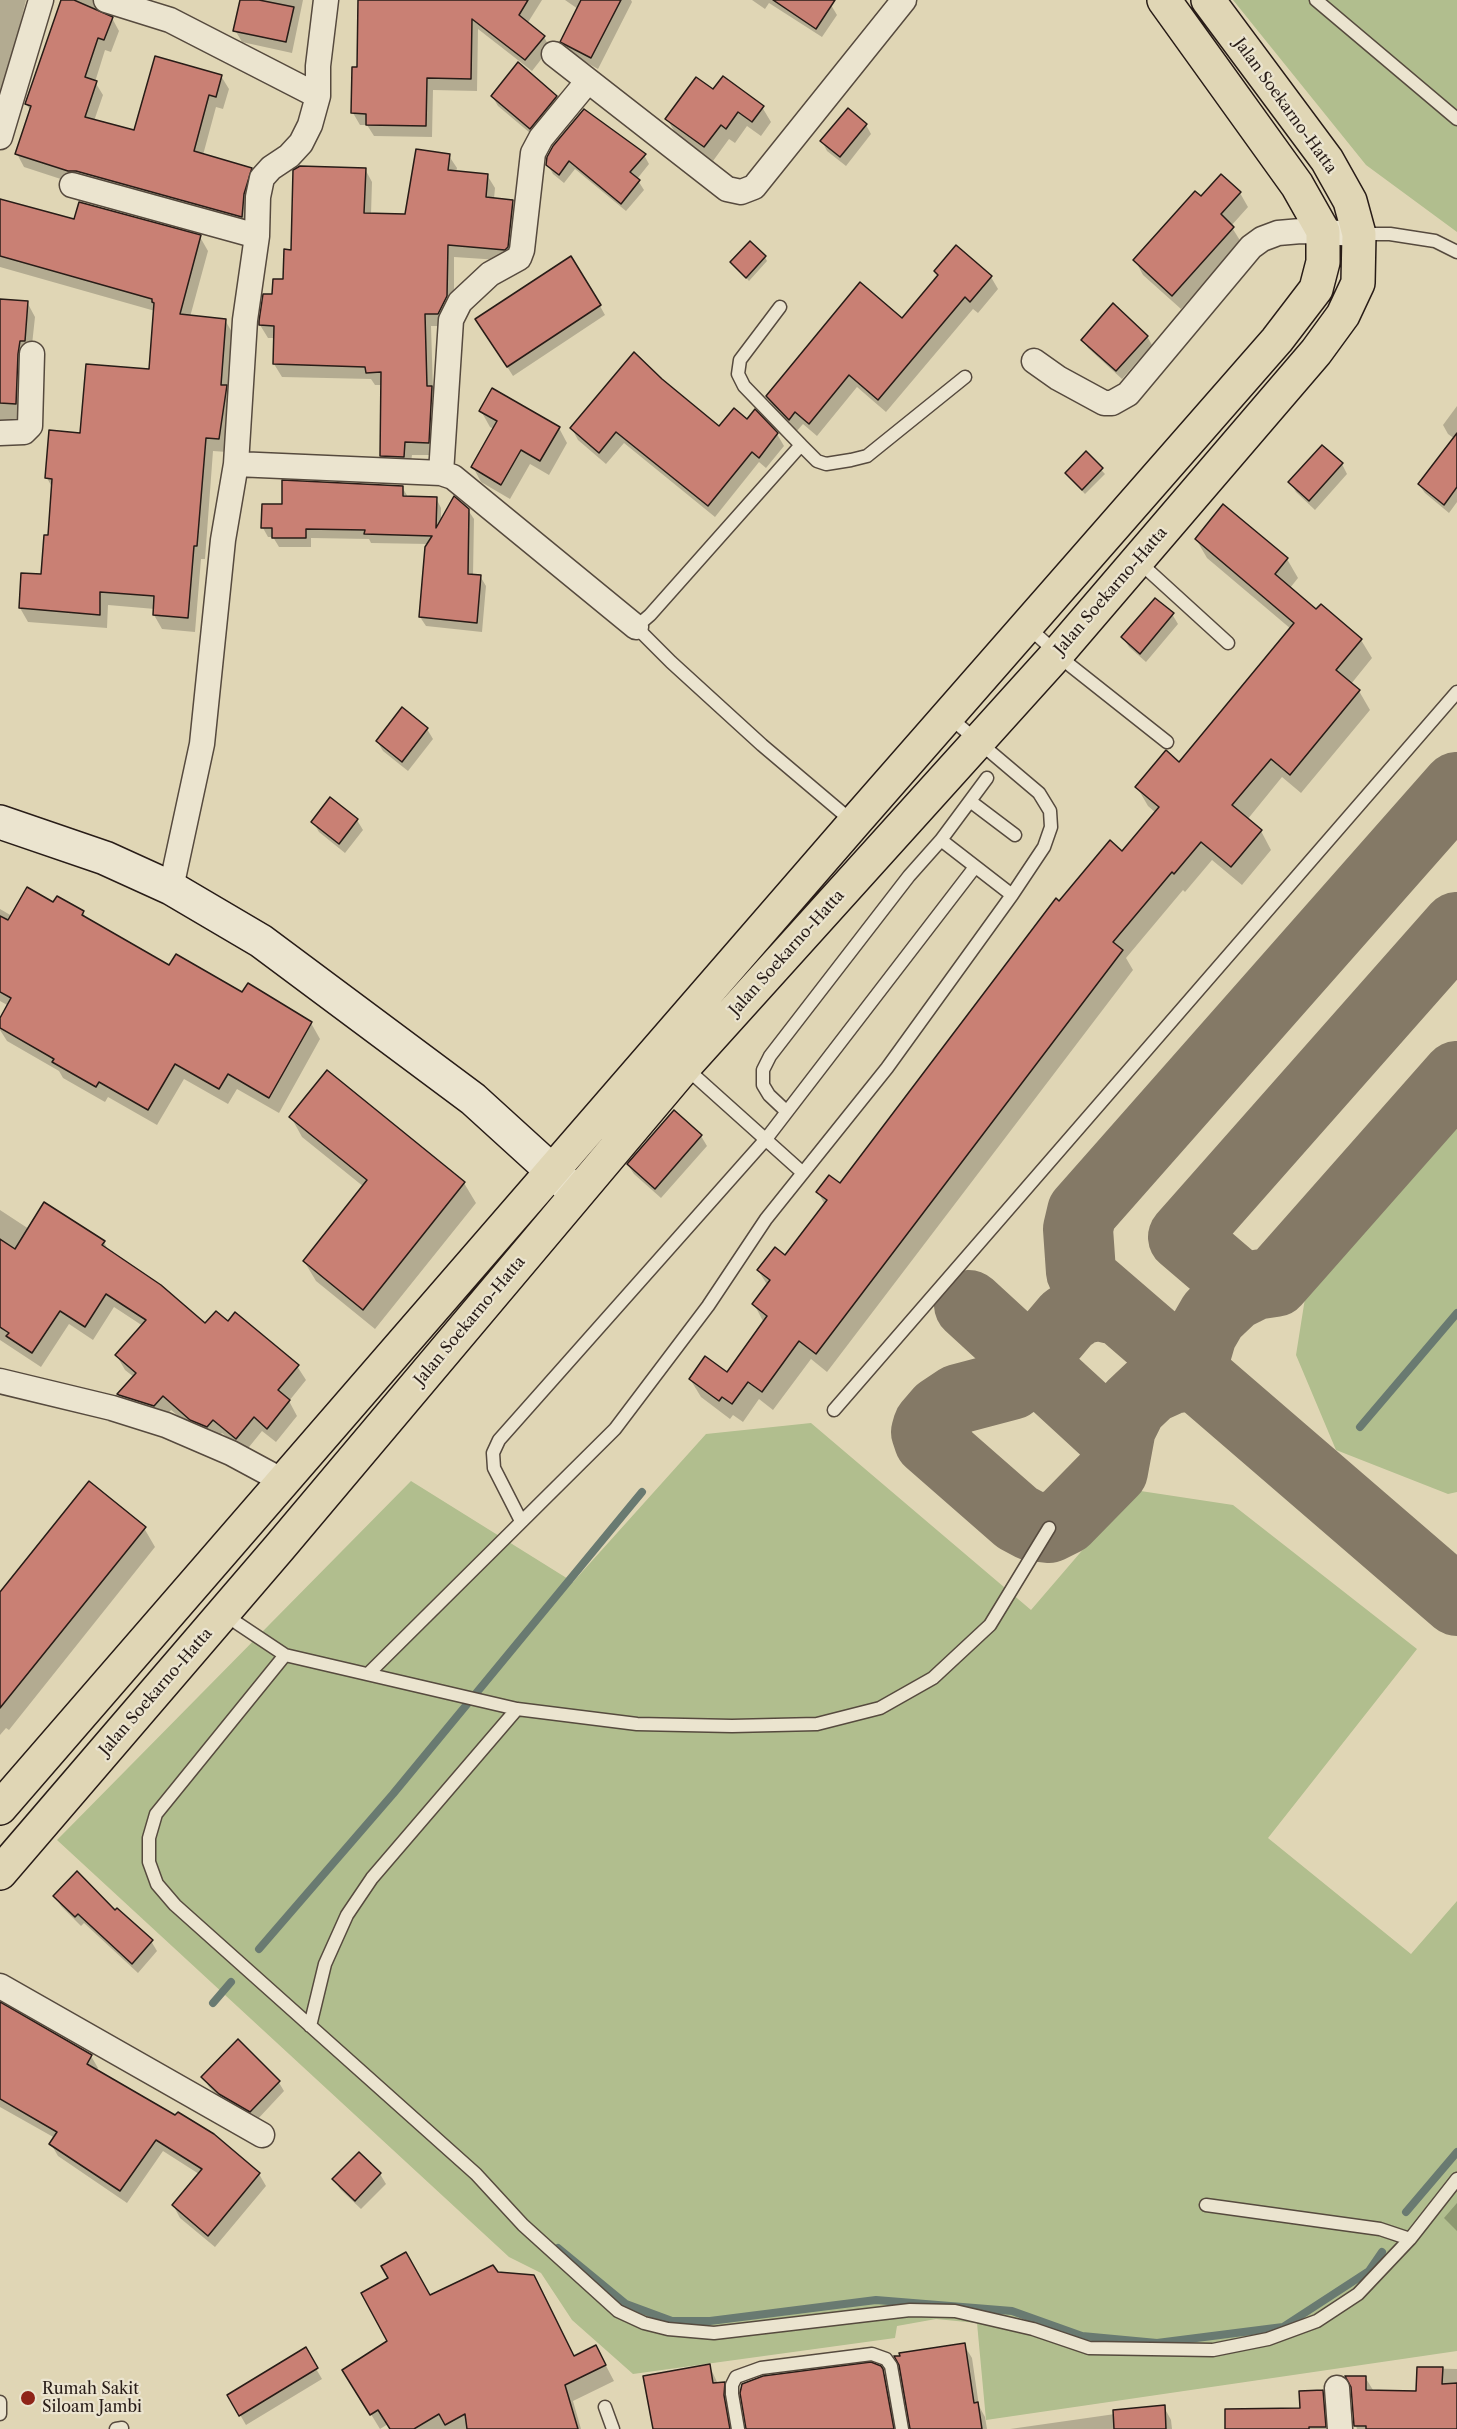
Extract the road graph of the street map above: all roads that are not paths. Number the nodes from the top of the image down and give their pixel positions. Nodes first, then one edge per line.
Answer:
1 (41, 0) edge
2 (106, 0) edge
3 (326, 0) edge
4 (904, 0) edge
5 (1164, 0) edge
6 (1316, 0) edge
7 (1209, 2) edge
8 (1185, 29) junction
9 (554, 54) dead end
10 (588, 81) junction
11 (318, 96) junction
12 (1457, 119) edge
13 (0, 137) edge
14 (72, 185) dead end
15 (1323, 231) junction
16 (1359, 234) junction
17 (257, 236) junction
18 (1457, 252) edge
19 (780, 307) dead end
20 (32, 354) dead end
21 (1034, 361) dead end
22 (965, 377) dead end
23 (0, 434) edge
24 (801, 445) junction
25 (236, 464) junction
26 (441, 473) junction
27 (1138, 560) junction
28 (1026, 626) junction
29 (636, 627) junction
30 (1228, 643) dead end
31 (1058, 653) junction
32 (1457, 692) edge
33 (948, 716) junction
34 (978, 741) junction
35 (1167, 742) dead end
36 (987, 778) dead end
37 (970, 801) junction
38 (0, 822) edge
39 (854, 823) junction
40 (1015, 836) dead end
41 (941, 840) junction
42 (975, 867) junction
43 (171, 888) junction
44 (1012, 895) junction
45 (672, 1056) junction
46 (786, 1111) junction
47 (765, 1139) junction
48 (551, 1172) junction
49 (803, 1173) junction
50 (577, 1194) junction
51 (0, 1380) edge
52 (834, 1410) dead end
53 (284, 1481) junction
54 (522, 1521) junction
55 (1049, 1528) dead end
56 (237, 1623) dead end
57 (285, 1655) junction
58 (368, 1674) junction
59 (517, 1709) junction
60 (0, 1808) edge
61 (0, 1873) edge
62 (0, 1986) edge
63 (310, 2026) junction
64 (262, 2135) dead end
65 (1457, 2179) edge
66 (1206, 2205) dead end
67 (1410, 2239) junction
68 (1337, 2388) dead end
69 (0, 2402) edge
70 (605, 2407) dead end
71 (0, 2414) edge
72 (613, 2429) edge
73 (738, 2429) edge
74 (902, 2429) edge
75 (1340, 2429) edge

1 - 13 street
2 - 11 street
3 - 11 street
4 - 10 street
5 - 8 highway, Jalan Soekarno-Hatta
6 - 12 lane
7 - 8 highway
7 - 16 highway, Jalan Soekarno-Hatta
8 - 15 highway, Jalan Soekarno-Hatta
9 - 10 street
10 - 26 street
11 - 17 street
14 - 17 street
15 - 16 street
15 - 21 street
15 - 28 highway, Jalan Soekarno-Hatta
16 - 18 lane
16 - 27 highway, Jalan Soekarno-Hatta
17 - 25 street
19 - 24 lane
20 - 23 street
22 - 24 lane
24 - 29 lane
25 - 26 street
25 - 43 street
26 - 29 street
27 - 30 lane
27 - 31 highway, Jalan Soekarno-Hatta
28 - 31 lane
28 - 33 highway, Jalan Soekarno-Hatta
29 - 39 lane
31 - 34 highway, Jalan Soekarno-Hatta
31 - 35 lane
32 - 52 lane
33 - 34 lane
33 - 39 highway, Jalan Soekarno-Hatta
34 - 44 lane
34 - 45 highway, Jalan Soekarno-Hatta
36 - 37 lane
37 - 40 lane
37 - 41 lane
38 - 43 street
39 - 45 highway, Jalan Soekarno-Hatta
41 - 42 lane
41 - 46 lane
42 - 44 lane
42 - 46 lane
43 - 48 street
44 - 49 lane
45 - 47 lane
45 - 48 highway, Jalan Soekarno-Hatta
45 - 50 highway, Jalan Soekarno-Hatta
46 - 47 lane
47 - 49 lane
47 - 54 lane
48 - 50 street
48 - 53 highway, Jalan Soekarno-Hatta
49 - 54 lane
50 - 61 highway, Jalan Soekarno-Hatta
51 - 53 street
53 - 60 highway, Jalan Soekarno-Hatta
54 - 58 lane
55 - 59 lane
56 - 57 lane
57 - 58 lane
57 - 63 lane
58 - 59 lane
59 - 63 lane
62 - 64 street
63 - 67 lane
65 - 67 lane
66 - 67 lane
68 - 75 street
69 - 71 lane
70 - 72 lane
73 - 74 lane

